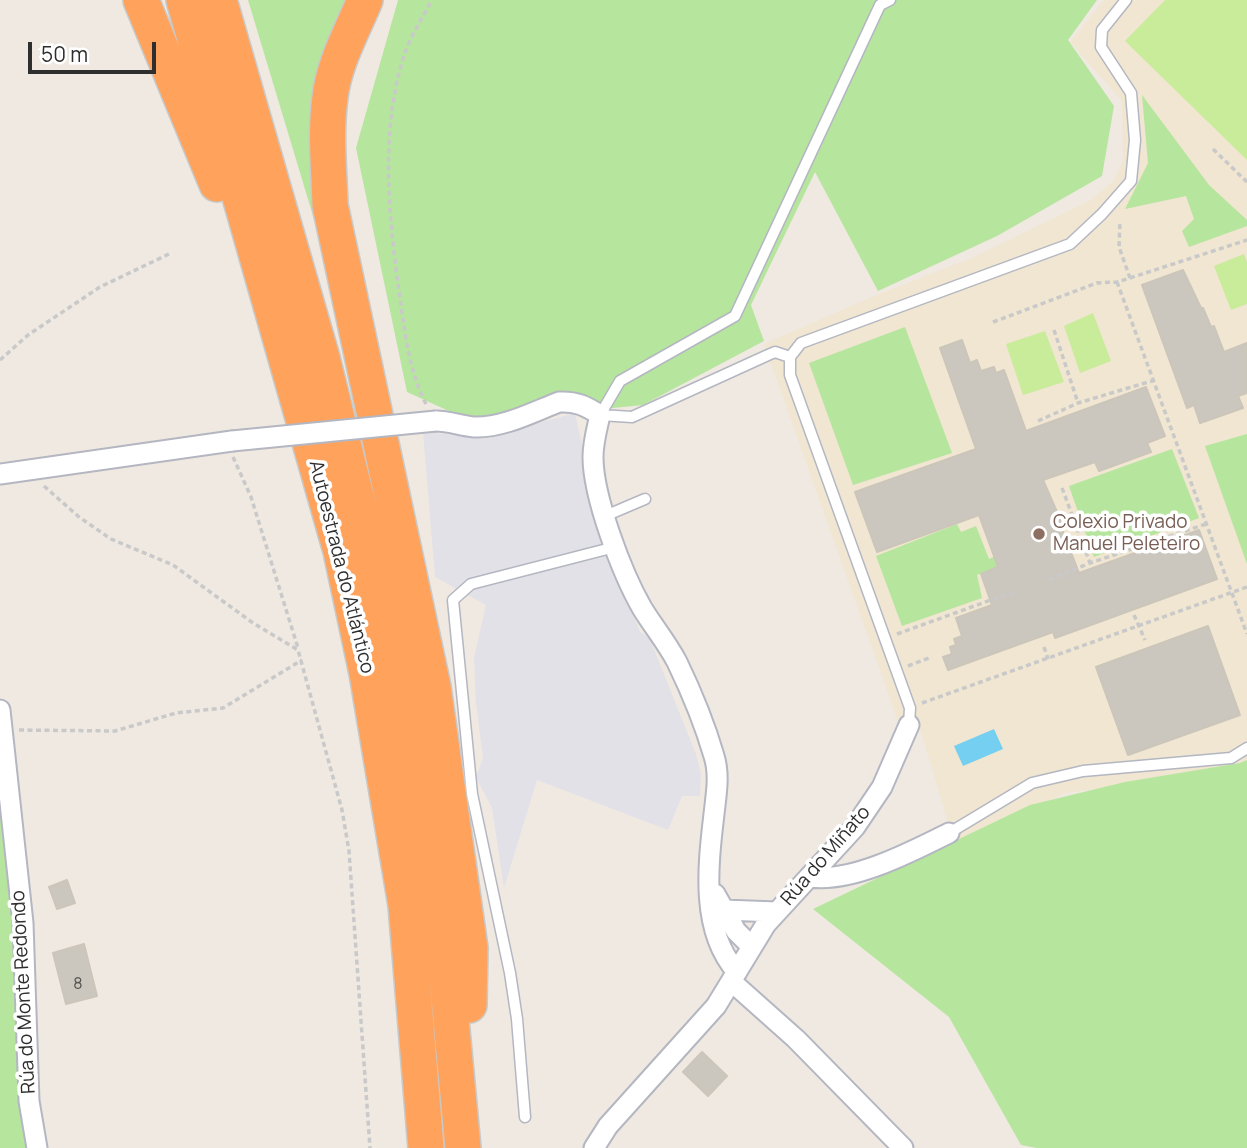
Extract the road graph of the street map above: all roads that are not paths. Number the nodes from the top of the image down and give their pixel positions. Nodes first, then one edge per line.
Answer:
1 (141, 0) edge
2 (184, 0) edge
3 (219, 0) edge
4 (365, 0) edge
5 (890, 0) edge
6 (1126, 0) edge
7 (790, 357) junction
8 (600, 415) junction
9 (0, 474) edge
10 (645, 499) dead end
11 (605, 516) junction
12 (615, 546) junction
13 (0, 709) edge
14 (909, 716) joint
15 (1247, 748) edge
16 (388, 801) junction
17 (949, 833) joint
18 (811, 877) junction
19 (710, 887) junction
20 (723, 910) junction
21 (777, 912) junction
22 (751, 947) junction
23 (735, 977) junction
24 (525, 1117) dead end
25 (37, 1148) edge
26 (426, 1148) edge
27 (466, 1148) edge
28 (594, 1148) edge
29 (903, 1148) edge

1 - 16 highway
2 - 16 highway, Autoestrada do Atlántico
3 - 27 highway, Autoestrada do Atlántico
4 - 27 highway
5 - 8 lane
6 - 7 lane
7 - 8 lane
7 - 14 lane
8 - 9 street, bridge
8 - 11 street
10 - 11 lane
11 - 12 street
12 - 19 street
12 - 24 lane
13 - 25 street, Rúa do Monte Redondo
14 - 18 street, Rúa do Miñato
15 - 17 lane
16 - 26 highway, Autoestrada do Atlántico
17 - 18 street
18 - 21 street, Rúa do Miñato
19 - 20 street
19 - 23 street
20 - 21 street
20 - 22 street
21 - 22 street, Rúa do Miñato
22 - 23 street, Rúa do Miñato
23 - 28 street, Rúa do Miñato
23 - 29 street

